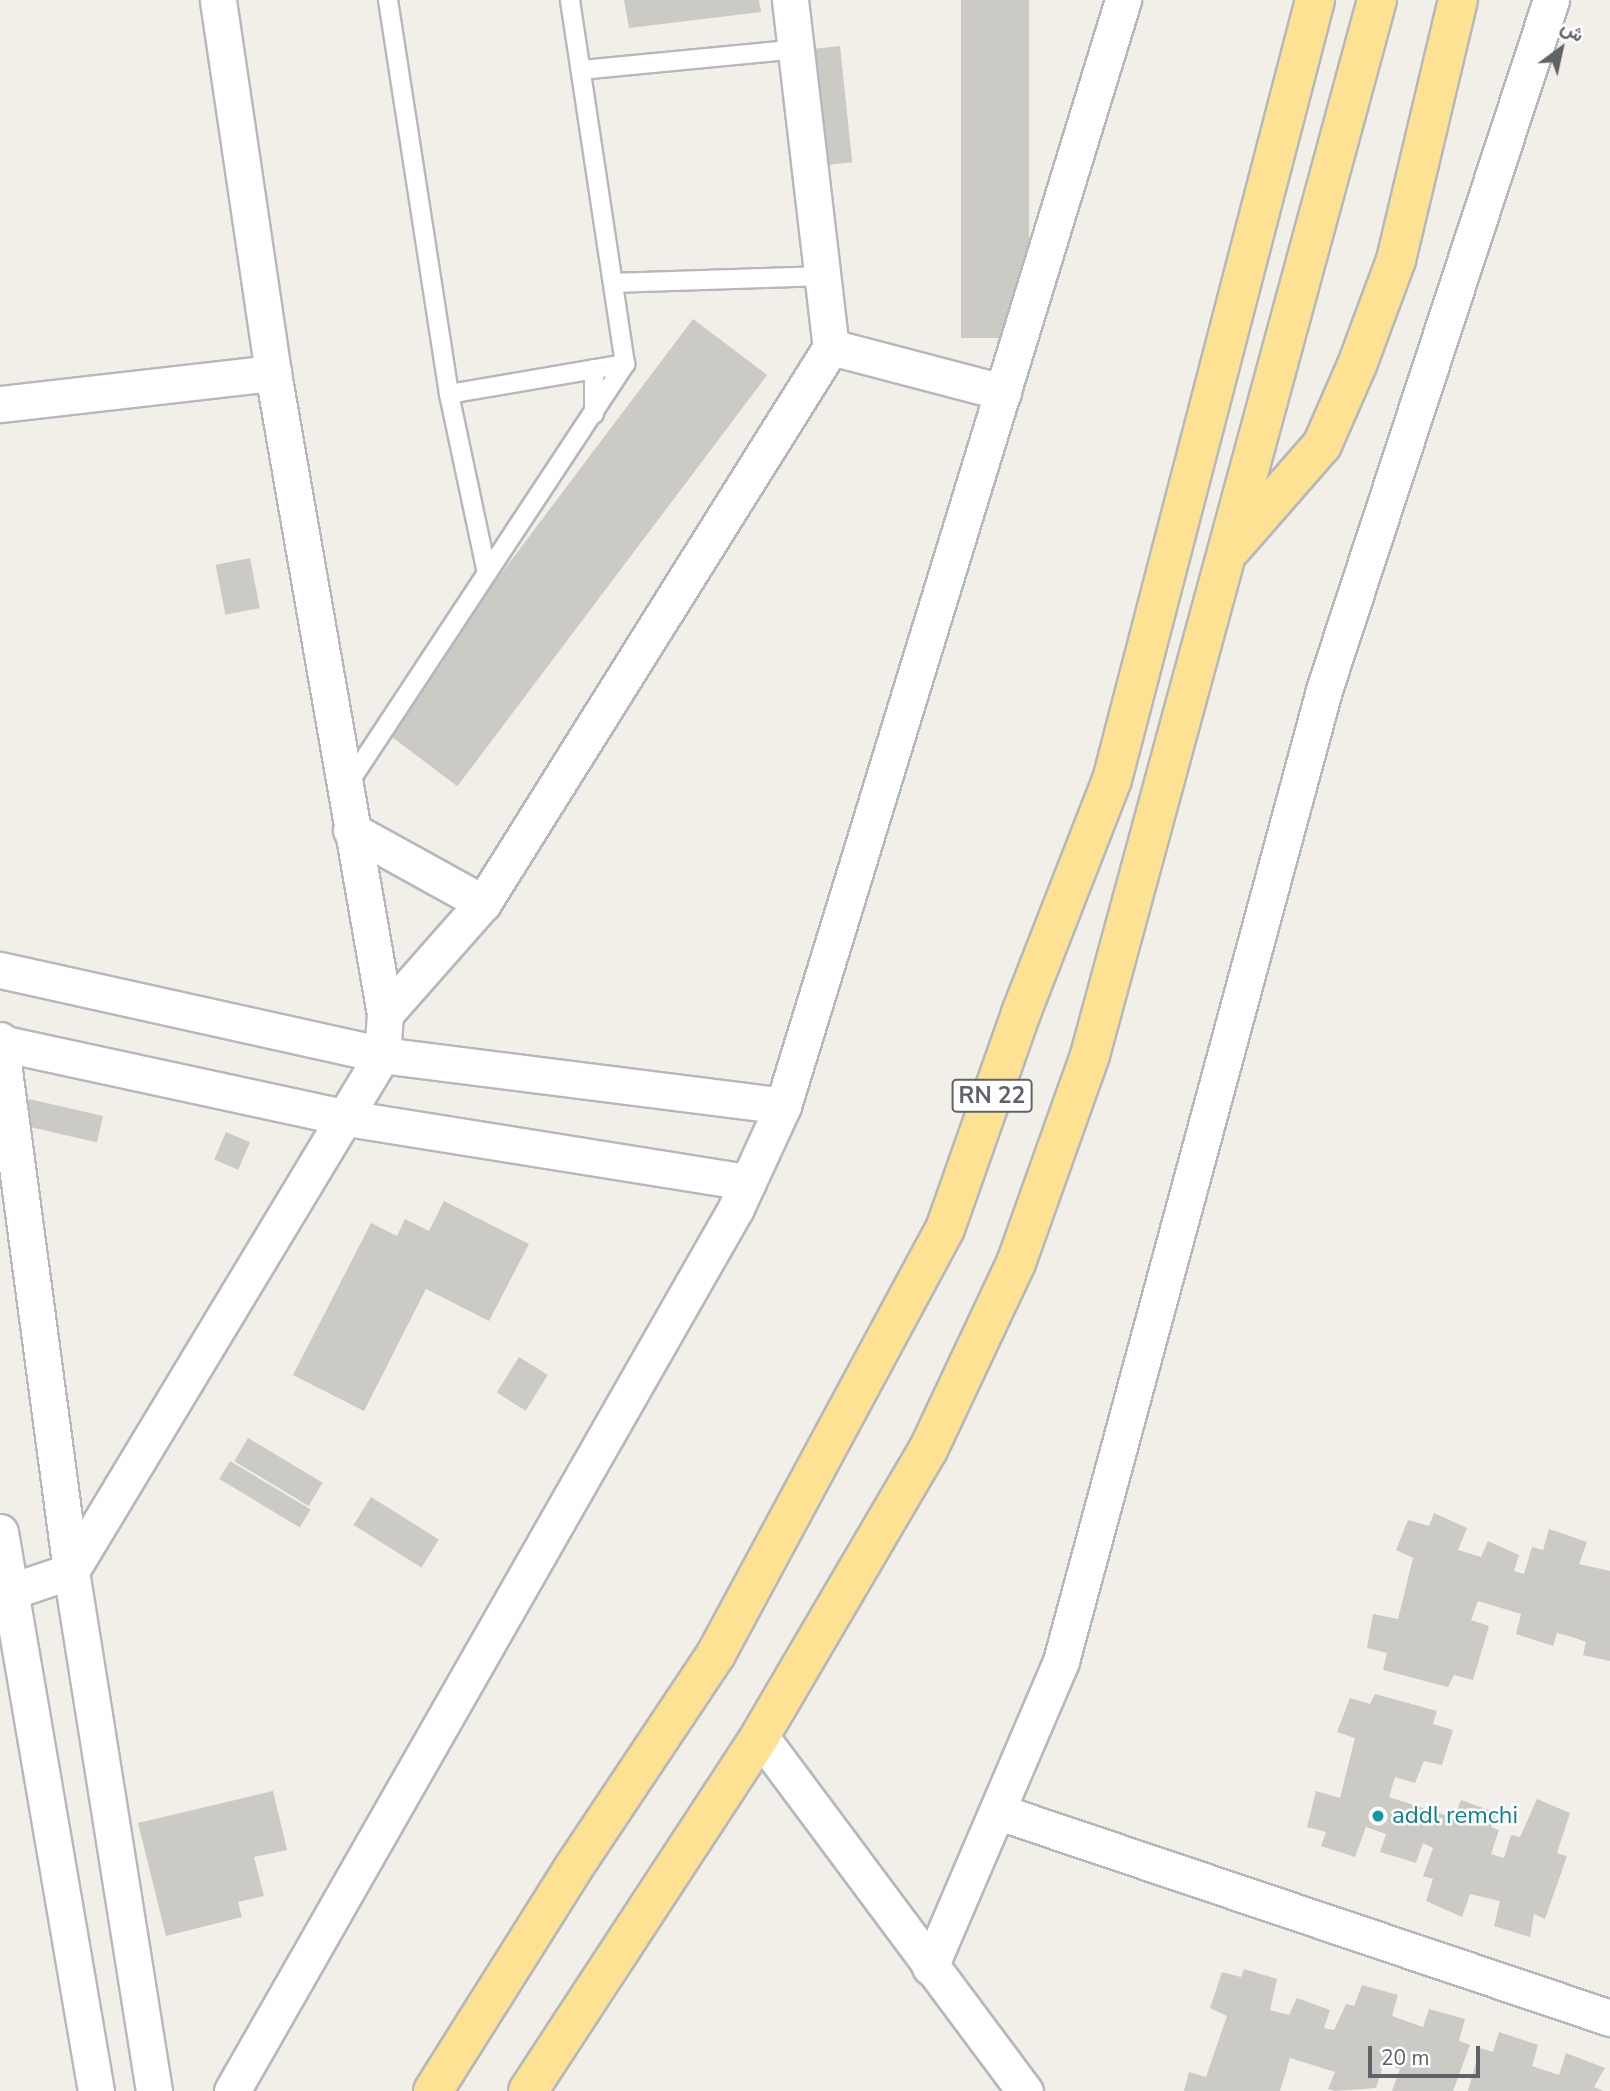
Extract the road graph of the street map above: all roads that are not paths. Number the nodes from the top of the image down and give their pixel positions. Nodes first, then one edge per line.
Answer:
1 (218, 0) edge
2 (388, 0) edge
3 (570, 0) edge
4 (790, 0) edge
5 (1123, 0) edge
6 (1302, 0) edge
7 (1315, 0) edge
8 (1377, 0) edge
9 (1458, 0) edge
10 (1551, 0) edge
11 (799, 48) junction
12 (581, 69) junction
13 (1290, 96) junction
14 (824, 275) junction
15 (613, 283) junction
16 (831, 346) junction
17 (625, 364) junction
18 (594, 369) junction
19 (274, 373) junction
20 (1003, 391) junction
21 (449, 394) junction
22 (0, 404) edge
23 (594, 414) junction
24 (1226, 554) junction
25 (487, 573) junction
26 (344, 791) junction
27 (351, 830) junction
28 (484, 903) junction
29 (0, 970) edge
30 (384, 1014) junction
31 (0, 1042) edge
32 (382, 1055) junction
33 (783, 1106) junction
34 (347, 1118) junction
35 (748, 1182) junction
36 (0, 1532) edge
37 (71, 1572) junction
38 (5, 1594) edge
39 (760, 1737) junction
40 (999, 1812) junction
41 (930, 1967) junction
42 (1610, 2018) edge
43 (96, 2091) edge
44 (154, 2091) edge
45 (232, 2091) edge
46 (433, 2091) edge
47 (528, 2091) edge
48 (1025, 2091) edge

1 - 19 street
2 - 21 lane
3 - 12 lane
4 - 11 street
5 - 20 street
6 - 13 highway
7 - 13 highway, RN 22
8 - 24 highway, RN 22
9 - 24 highway
10 - 40 street
11 - 12 lane
11 - 14 street
12 - 15 lane
13 - 46 highway, RN 22
14 - 15 lane
14 - 16 street
15 - 17 lane
16 - 20 street
16 - 28 street
17 - 18 lane
17 - 23 lane
18 - 21 lane
18 - 23 lane
19 - 22 street
19 - 26 street
20 - 33 street
21 - 25 lane
23 - 25 lane
24 - 39 highway, RN 22
25 - 26 lane
26 - 27 street
27 - 28 street
27 - 30 street
28 - 30 street
29 - 32 street
30 - 32 street
31 - 34 street
31 - 37 street
32 - 33 street
32 - 34 street
33 - 35 street
34 - 35 street
34 - 37 street
35 - 45 street
36 - 38 street
37 - 38 street
37 - 44 street
38 - 43 street
39 - 41 street
39 - 47 highway, RN 22
40 - 41 street
40 - 42 street
41 - 48 street

